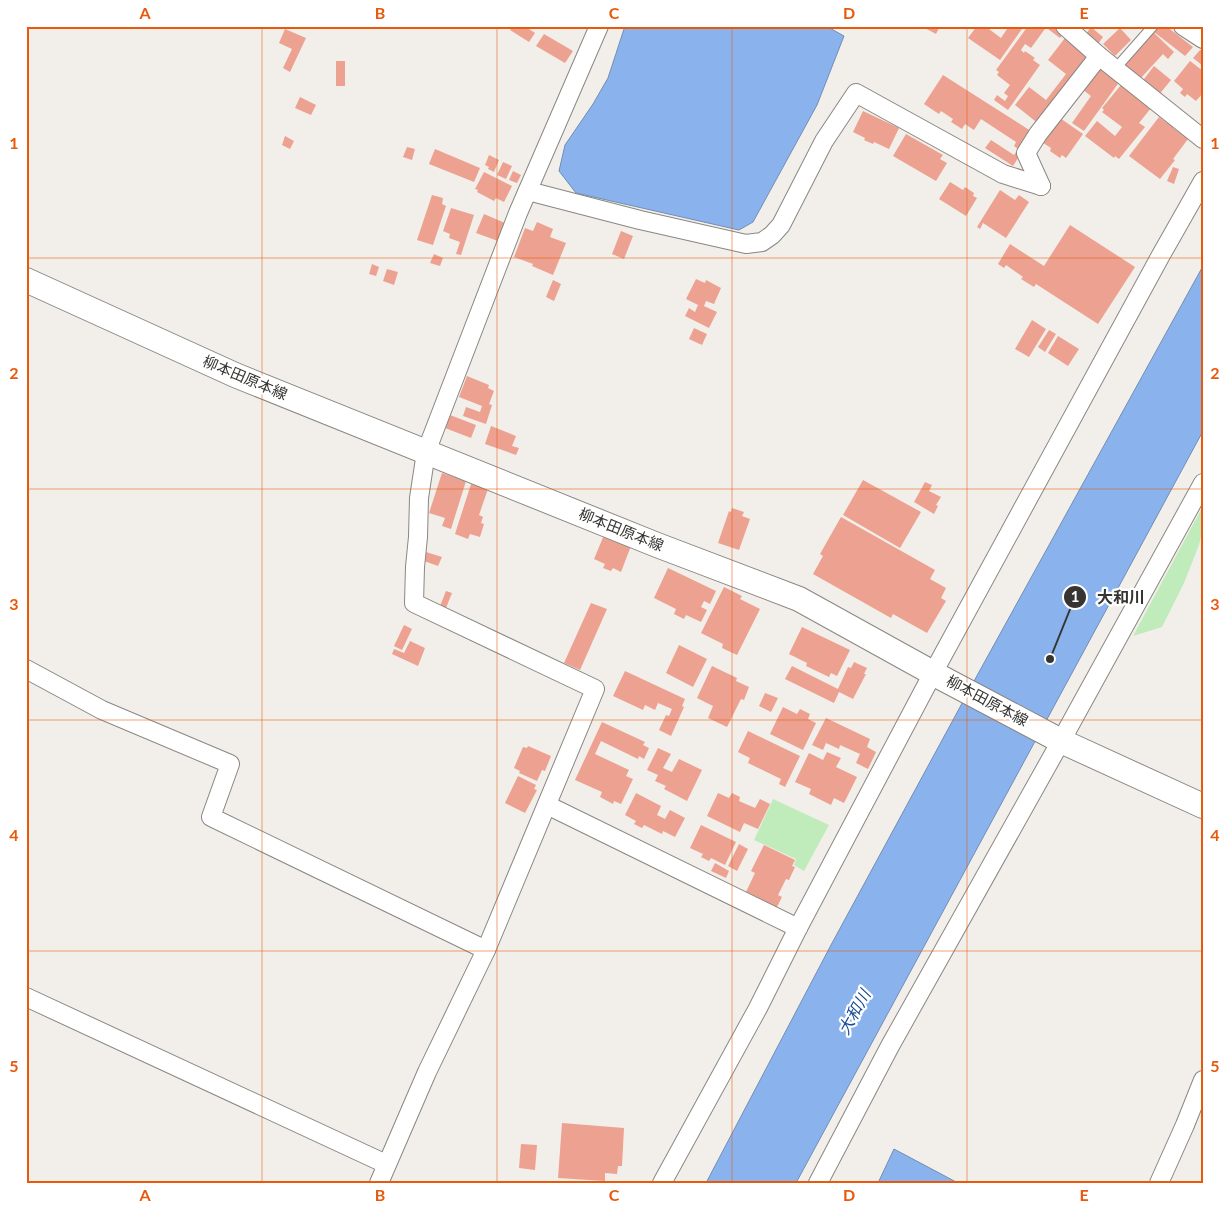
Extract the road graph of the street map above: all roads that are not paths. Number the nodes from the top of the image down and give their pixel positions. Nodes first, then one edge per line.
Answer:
1 (599, 26) edge
2 (1065, 26) edge
3 (1153, 26) edge
4 (1183, 26) edge
5 (1203, 39) edge
6 (1099, 56) junction
7 (1115, 69) junction
8 (1203, 139) edge
9 (1203, 182) edge
10 (528, 191) junction
11 (26, 280) edge
12 (426, 452) junction
13 (1203, 483) edge
14 (26, 669) edge
15 (936, 675) junction
16 (1058, 739) junction
17 (547, 805) junction
18 (1203, 806) edge
19 (798, 928) junction
20 (486, 950) junction
21 (26, 998) edge
22 (1203, 1080) edge
23 (386, 1164) junction
24 (379, 1183) edge
25 (662, 1183) edge
26 (818, 1183) edge
27 (1159, 1183) edge

1 - 10 street
2 - 6 street
3 - 7 lane
4 - 5 street
6 - 7 street
6 - 10 street
7 - 8 street
9 - 15 street
10 - 12 street
11 - 12 main road, 柳本田原本線
12 - 15 main road, 柳本田原本線
12 - 17 street
13 - 16 street
14 - 20 street
15 - 16 main road, 柳本田原本線
15 - 19 street
16 - 18 main road, 柳本田原本線
16 - 26 street
17 - 19 street
17 - 20 street
19 - 25 street
20 - 23 street
21 - 23 street
22 - 27 street
23 - 24 street

